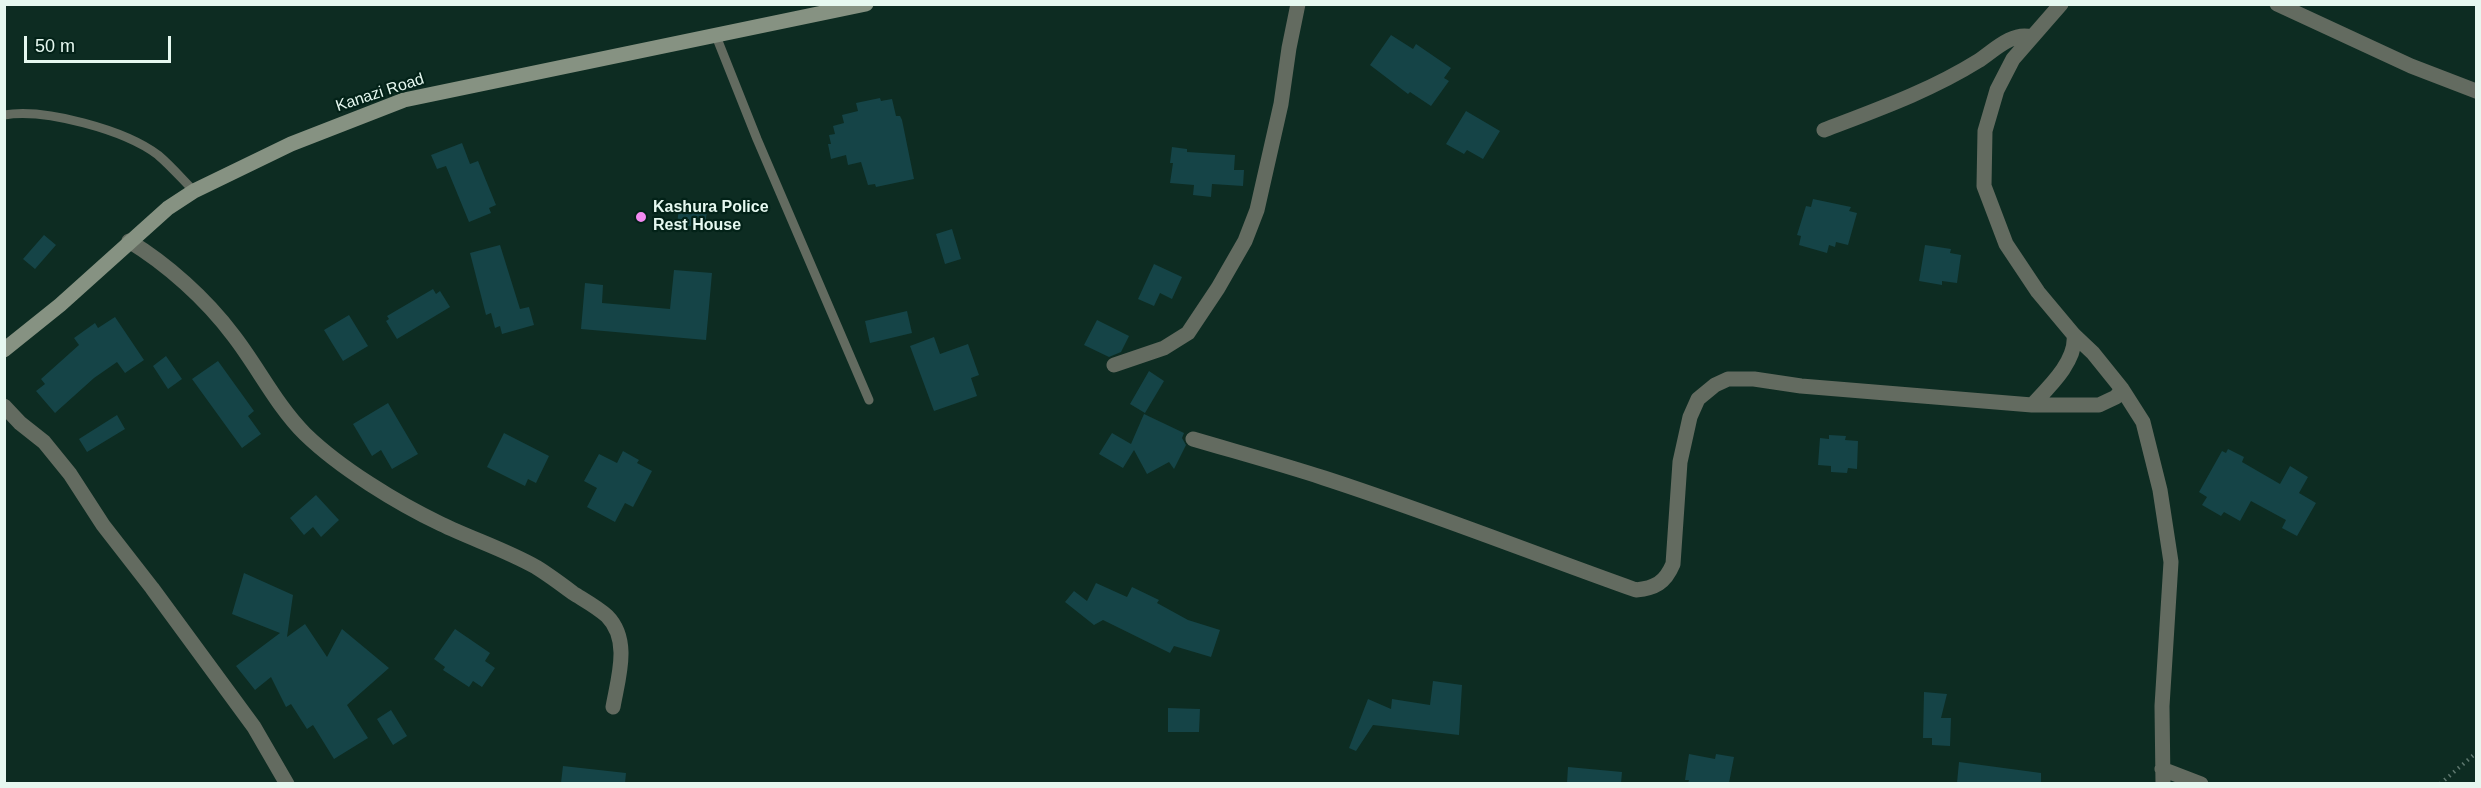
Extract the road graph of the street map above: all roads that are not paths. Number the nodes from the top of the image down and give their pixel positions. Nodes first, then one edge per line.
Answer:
1 (866, 4) edge
2 (1298, 4) edge
3 (2061, 4) edge
4 (2277, 4) edge
5 (716, 36) junction
6 (2031, 37) junction
7 (2476, 91) edge
8 (4, 115) edge
9 (1824, 130) dead end
10 (194, 191) junction
11 (129, 241) junction
12 (2074, 335) junction
13 (4, 350) edge
14 (1114, 365) dead end
15 (2122, 389) junction
16 (869, 400) dead end
17 (2032, 405) junction
18 (4, 406) edge
19 (1193, 439) dead end
20 (613, 707) dead end
21 (2162, 776) edge
22 (287, 783) edge
23 (2201, 783) edge

1 - 5 main road, Kanazi Road
2 - 14 street
3 - 6 street
4 - 7 street
5 - 10 main road, Kanazi Road
5 - 16 lane
6 - 9 street
6 - 12 street
8 - 10 lane
10 - 11 main road, Kanazi Road
11 - 13 main road, Kanazi Road
11 - 20 street
12 - 15 street
12 - 17 street
15 - 17 street
15 - 21 street
17 - 19 street
18 - 22 street
21 - 23 street

